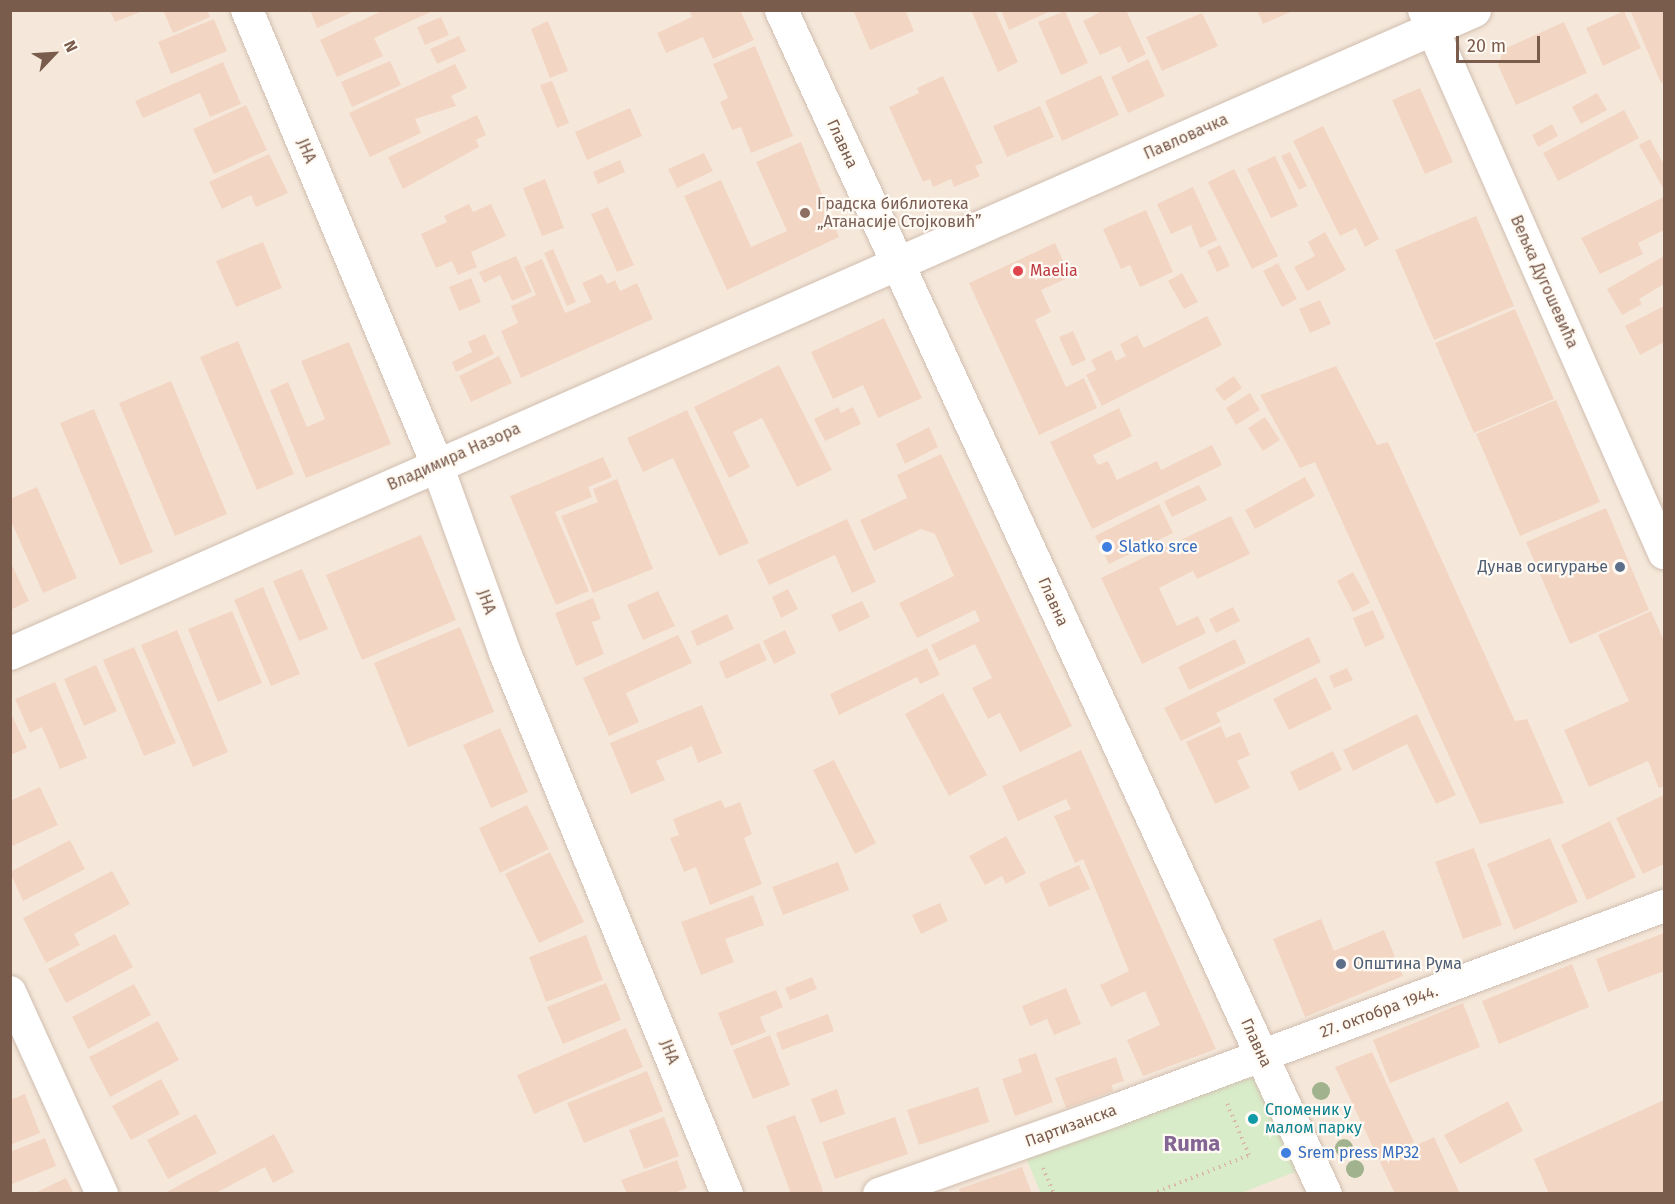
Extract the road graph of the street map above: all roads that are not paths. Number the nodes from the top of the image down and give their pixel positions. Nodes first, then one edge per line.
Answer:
1 (247, 10) edge
2 (781, 10) edge
3 (1474, 10) edge
4 (1428, 20) edge
5 (897, 262) junction
6 (436, 465) junction
7 (1665, 553) edge
8 (10, 653) edge
9 (1665, 906) edge
10 (10, 992) edge
11 (1262, 1055) junction
12 (102, 1194) edge
13 (727, 1194) edge
14 (879, 1194) edge
15 (1325, 1194) edge

1 - 6 street, ЈНА
2 - 5 street, Главна
3 - 4 street, Павловачка
4 - 5 street, Павловачка
4 - 7 street, Вељка Дугошевића
5 - 6 street, Владимира Назора
5 - 11 street, Главна
6 - 8 street, Владимира Назора
6 - 13 street, ЈНА
9 - 11 street, 27. октобра 1944.
10 - 12 street
11 - 14 street, Партизанска
11 - 15 street, Главна

